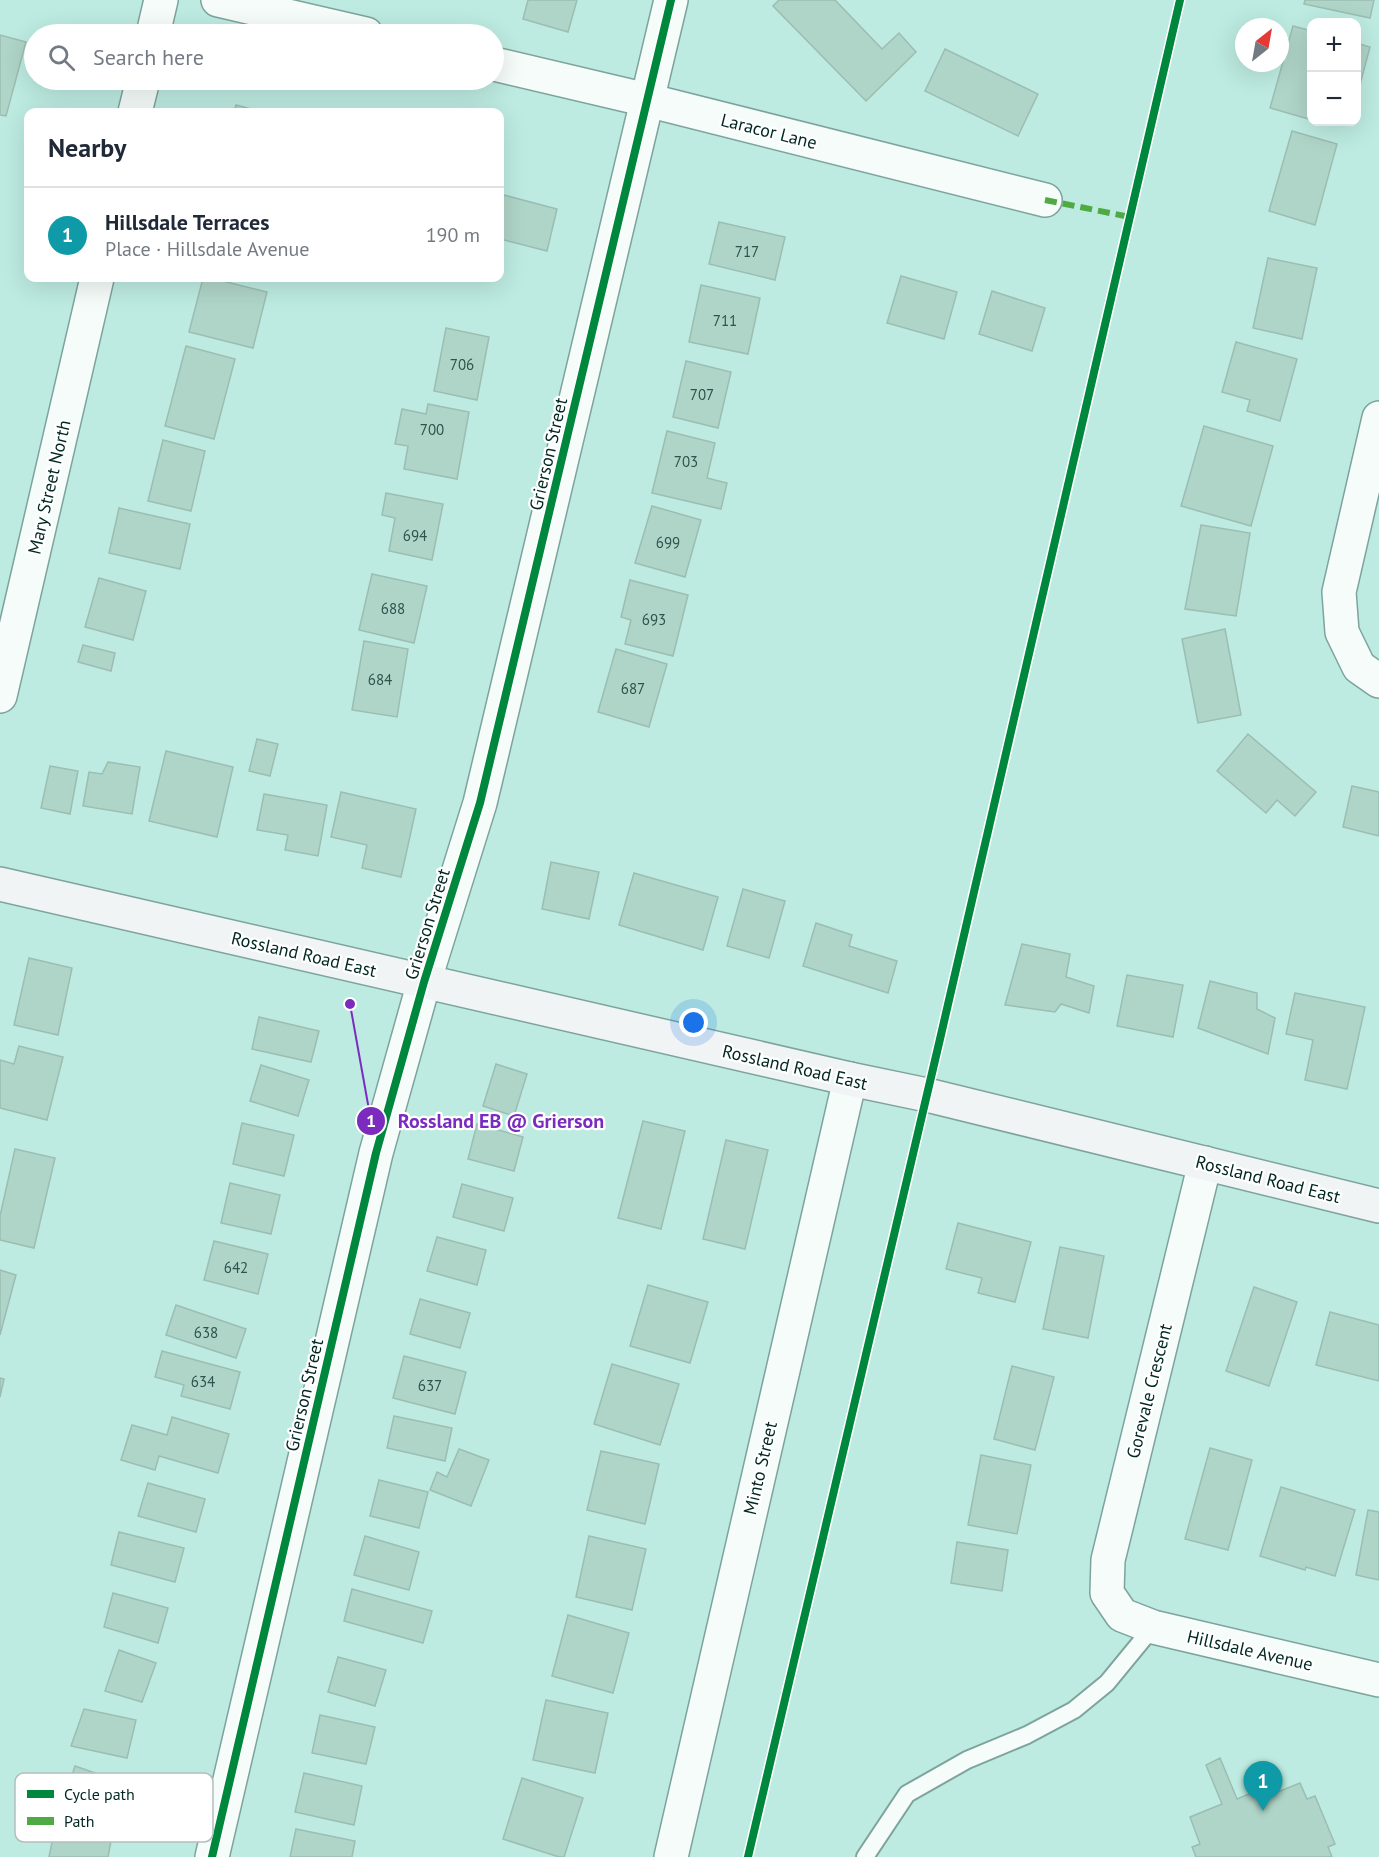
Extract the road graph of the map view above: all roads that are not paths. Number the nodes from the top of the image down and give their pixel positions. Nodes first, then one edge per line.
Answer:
1 (161, 0) edge
2 (218, 0) edge
3 (671, 0) edge
4 (155, 24) edge
5 (322, 24) edge
6 (504, 66) edge
7 (140, 90) edge
8 (647, 100) junction
9 (136, 108) edge
10 (1045, 200) dead end
11 (96, 282) edge
12 (1379, 418) edge
13 (1379, 681) edge
14 (0, 696) edge
15 (0, 884) edge
16 (424, 982) junction
17 (850, 1079) junction
18 (1205, 1164) junction
19 (1379, 1206) edge
20 (1122, 1615) joint
21 (1153, 1627) junction
22 (1379, 1680) edge
23 (212, 1857) edge
24 (671, 1857) edge
25 (865, 1857) edge

1 - 4 street
2 - 5 street
3 - 8 street, Grierson Street
6 - 8 street, Laracor Lane
7 - 9 street
8 - 10 street, Laracor Lane
8 - 16 street, Grierson Street
11 - 14 street, Mary Street North
12 - 13 street
15 - 16 main road, Rossland Road East
16 - 17 main road, Rossland Road East
16 - 23 street, Grierson Street
17 - 18 main road, Rossland Road East
17 - 24 street, Minto Street
18 - 19 main road, Rossland Road East
18 - 20 street, Gorevale Crescent
20 - 21 street, Hillsdale Avenue
21 - 22 street, Hillsdale Avenue
21 - 25 lane

